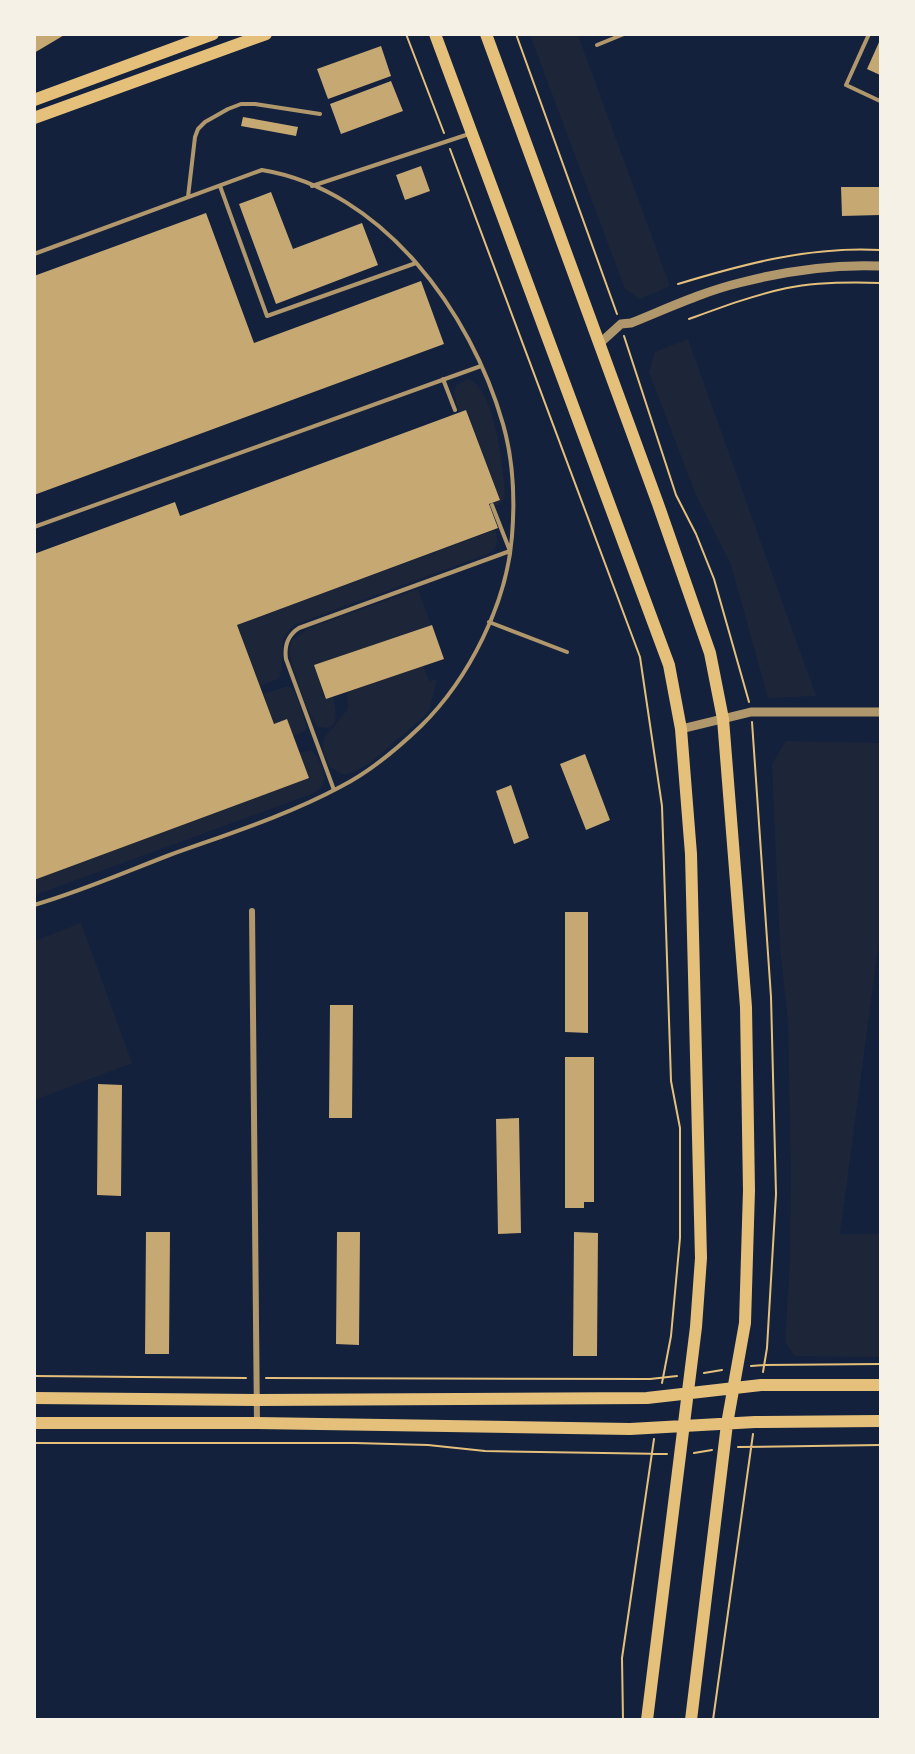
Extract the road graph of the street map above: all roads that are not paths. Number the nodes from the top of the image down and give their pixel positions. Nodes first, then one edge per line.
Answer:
1 (213, 34) edge
2 (266, 34) edge
3 (435, 34) edge
4 (486, 34) edge
5 (624, 34) edge
6 (869, 34) edge
7 (597, 45) dead end
8 (34, 100) edge
9 (880, 100) edge
10 (320, 114) dead end
11 (34, 118) edge
12 (473, 133) junction
13 (220, 186) junction
14 (312, 186) junction
15 (188, 197) junction
16 (34, 254) edge
17 (416, 263) junction
18 (880, 266) edge
19 (599, 344) junction
20 (481, 366) junction
21 (443, 380) junction
22 (455, 410) dead end
23 (492, 505) dead end
24 (34, 527) edge
25 (510, 551) junction
26 (489, 622) junction
27 (567, 652) dead end
28 (880, 712) edge
29 (723, 719) junction
30 (681, 729) junction
31 (334, 790) junction
32 (34, 905) edge
33 (252, 911) dead end
34 (880, 1385) edge
35 (734, 1389) junction
36 (688, 1393) junction
37 (34, 1398) edge
38 (257, 1400) junction
39 (880, 1421) edge
40 (34, 1423) edge
41 (257, 1423) junction
42 (727, 1424) junction
43 (683, 1427) junction
44 (647, 1719) edge
45 (691, 1719) edge

1 - 8 main road
2 - 11 main road
3 - 12 main road
4 - 19 main road
5 - 7 lane
6 - 9 lane
10 - 15 lane
12 - 14 lane
12 - 30 main road
13 - 14 lane
13 - 15 lane
13 - 17 lane
14 - 17 lane
15 - 16 lane
17 - 20 lane
18 - 19 street
19 - 29 main road
20 - 21 lane
20 - 25 lane
21 - 22 lane
21 - 24 lane
23 - 25 lane
25 - 26 lane
25 - 31 lane
26 - 27 lane
26 - 31 lane
28 - 29 street
29 - 30 street
29 - 35 main road
30 - 36 main road
31 - 32 lane
33 - 38 street
34 - 35 main road
35 - 36 main road
35 - 42 main road
36 - 38 main road
36 - 43 main road
37 - 38 main road
38 - 41 street
39 - 42 main road
40 - 41 main road
41 - 43 main road
42 - 43 main road
42 - 45 main road
43 - 44 main road

